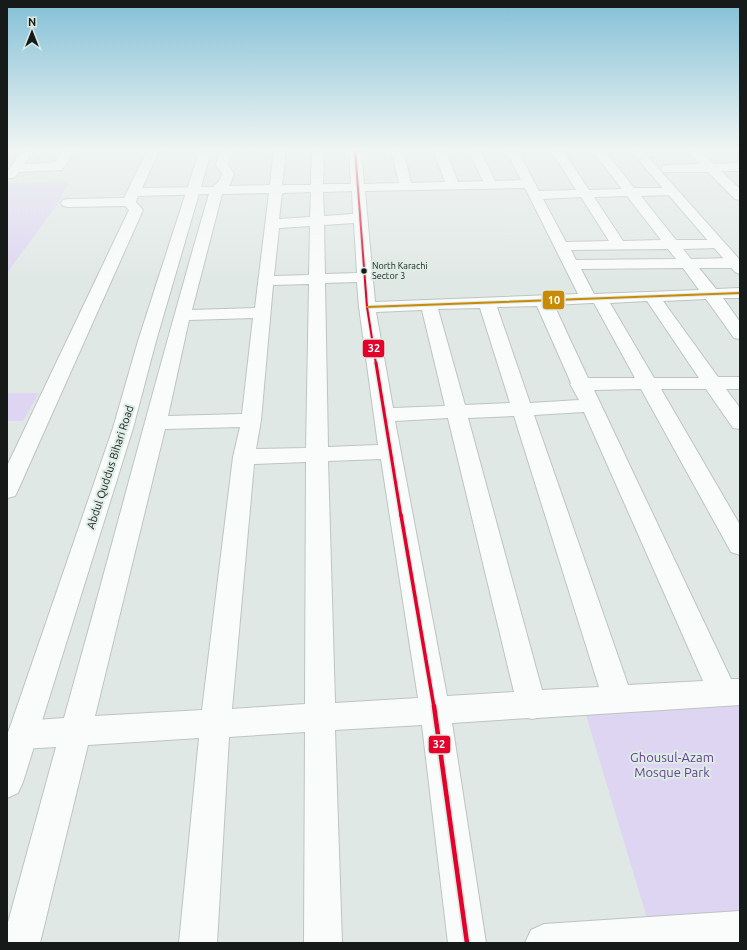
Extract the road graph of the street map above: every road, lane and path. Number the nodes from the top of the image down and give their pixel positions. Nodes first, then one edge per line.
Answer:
1 (133, 193) edge
2 (169, 193) edge
3 (192, 193) edge
4 (215, 193) edge
5 (275, 193) edge
6 (317, 193) edge
7 (358, 193) edge
8 (534, 193) edge
9 (577, 193) edge
10 (601, 193) edge
11 (632, 193) edge
12 (673, 193) edge
13 (690, 193) edge
14 (586, 194) junction
15 (131, 197) junction
16 (68, 203) dead end
17 (687, 208) junction
18 (360, 218) junction
19 (318, 221) junction
20 (271, 224) junction
21 (672, 244) junction
22 (717, 244) junction
23 (620, 245) junction
24 (561, 246) junction
25 (686, 263) junction
26 (571, 265) junction
27 (737, 266) edge
28 (365, 277) junction
29 (318, 280) junction
30 (265, 281) junction
31 (740, 292) edge
32 (711, 294) junction
33 (651, 296) junction
34 (594, 299) junction
35 (543, 300) junction
36 (487, 303) junction
37 (429, 305) junction
38 (367, 307) junction
39 (262, 313) junction
40 (182, 315) junction
41 (740, 334) edge
42 (740, 382) edge
43 (647, 383) junction
44 (711, 383) junction
45 (580, 384) junction
46 (592, 406) junction
47 (522, 409) junction
48 (456, 411) junction
49 (385, 415) junction
50 (251, 420) junction
51 (156, 423) junction
52 (740, 423) edge
53 (390, 452) junction
54 (317, 455) junction
55 (244, 457) junction
56 (7, 490) edge
57 (740, 546) edge
58 (731, 693) edge
59 (618, 700) junction
60 (532, 706) junction
61 (435, 712) junction
62 (320, 718) junction
63 (215, 725) junction
64 (76, 733) junction
65 (22, 735) junction
66 (7, 782) edge
67 (740, 929) edge
68 (21, 943) edge
69 (198, 943) edge
70 (323, 943) edge
71 (467, 943) edge
72 (544, 943) edge

1 - 15 street
2 - 15 street
3 - 65 street, Abdul Quddus Bihari Road
4 - 40 street
5 - 20 street
6 - 19 street
7 - 18 street
8 - 24 street
9 - 14 street
10 - 14 street
11 - 21 street
12 - 17 street
13 - 17 street
14 - 23 street
15 - 16 street
15 - 56 street
17 - 22 street
18 - 19 street
18 - 28 street
19 - 20 street
19 - 29 street
20 - 30 street
21 - 22 street
21 - 23 street
21 - 25 street
22 - 27 street
23 - 24 street
24 - 26 street
25 - 26 street
25 - 27 street
25 - 32 street
26 - 34 street
28 - 29 street
28 - 38 street
29 - 30 street
29 - 54 street
30 - 39 street
31 - 32 street
32 - 33 street
32 - 41 street
33 - 34 street
33 - 44 street
34 - 35 street
34 - 43 street
35 - 36 street
35 - 45 street
36 - 37 street
36 - 47 street
37 - 38 street
37 - 48 street
38 - 49 street
39 - 40 street
39 - 50 street
40 - 51 street
42 - 44 street
43 - 44 street
43 - 45 street
43 - 57 street
44 - 52 street
45 - 46 street
46 - 47 street
46 - 58 street
47 - 48 street
47 - 59 street
48 - 49 street
48 - 60 street
49 - 53 street
50 - 51 street
50 - 55 street
51 - 64 street
53 - 54 street
53 - 61 street
54 - 55 street
54 - 62 street
55 - 63 street
58 - 59 street
59 - 60 street
60 - 61 street
61 - 62 street
61 - 71 street
62 - 63 street
62 - 70 street
63 - 64 street
63 - 69 street
64 - 65 street
64 - 68 street
65 - 66 street, Abdul Quddus Bihari Road
67 - 72 street

